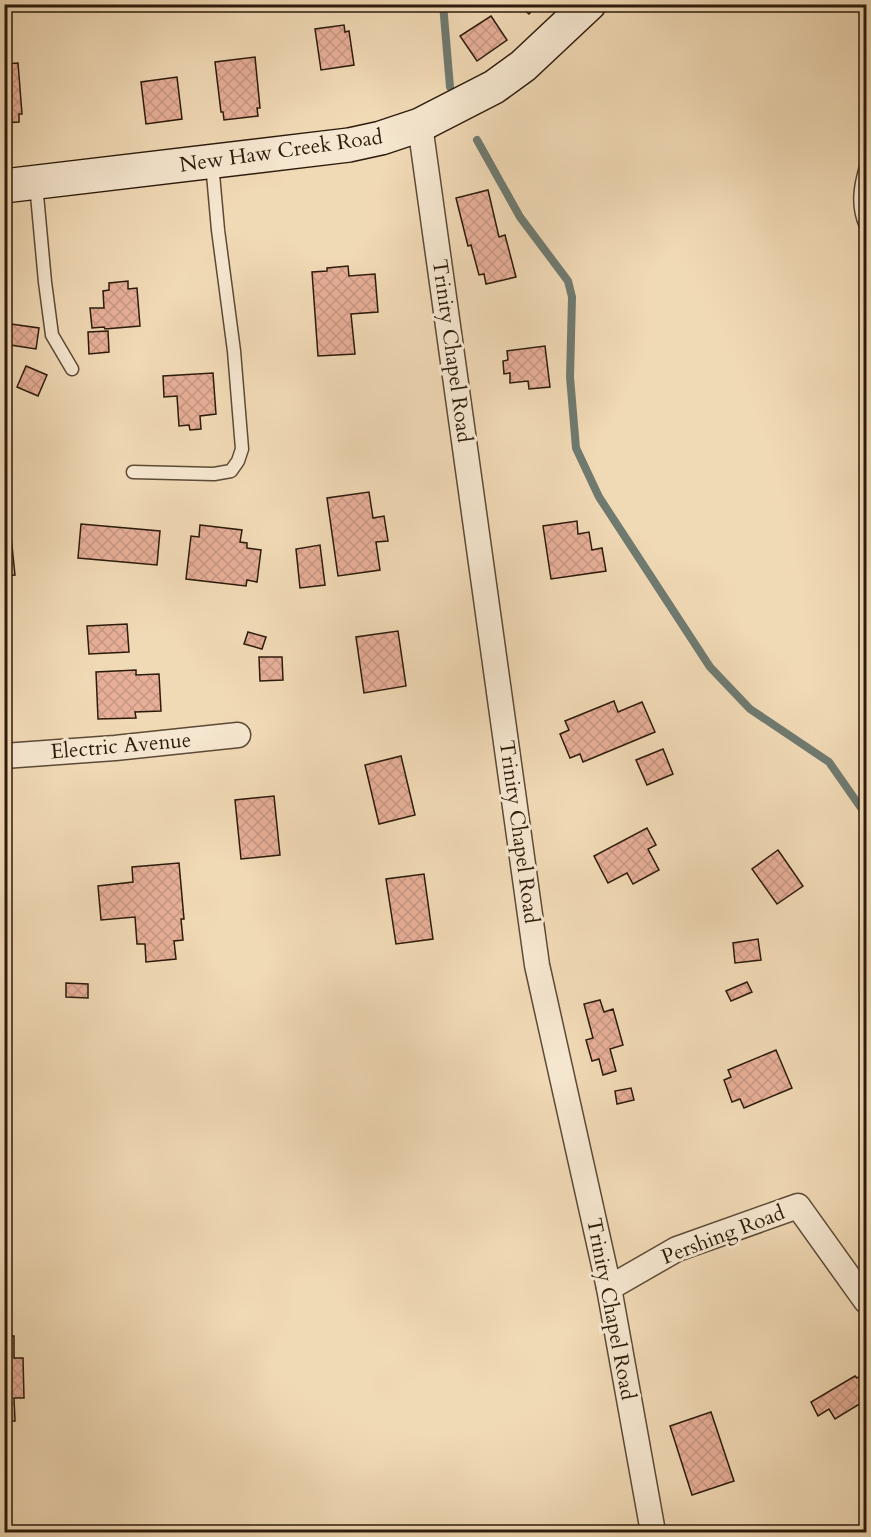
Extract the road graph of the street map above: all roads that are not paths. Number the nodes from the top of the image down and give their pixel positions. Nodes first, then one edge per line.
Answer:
1 (589, 4) edge
2 (420, 125) junction
3 (212, 162) junction
4 (867, 167) edge
5 (20, 184) edge
6 (867, 226) edge
7 (72, 369) dead end
8 (133, 472) dead end
9 (238, 735) dead end
10 (4, 756) edge
11 (609, 1288) junction
12 (867, 1301) edge
13 (653, 1533) edge

1 - 2 street, New Haw Creek Road
2 - 3 street, New Haw Creek Road
2 - 11 street, Trinity Chapel Road
3 - 5 street, New Haw Creek Road
3 - 8 lane
4 - 6 lane
5 - 7 lane
9 - 10 street, Electric Avenue
11 - 12 street, Pershing Road
11 - 13 street, Trinity Chapel Road

